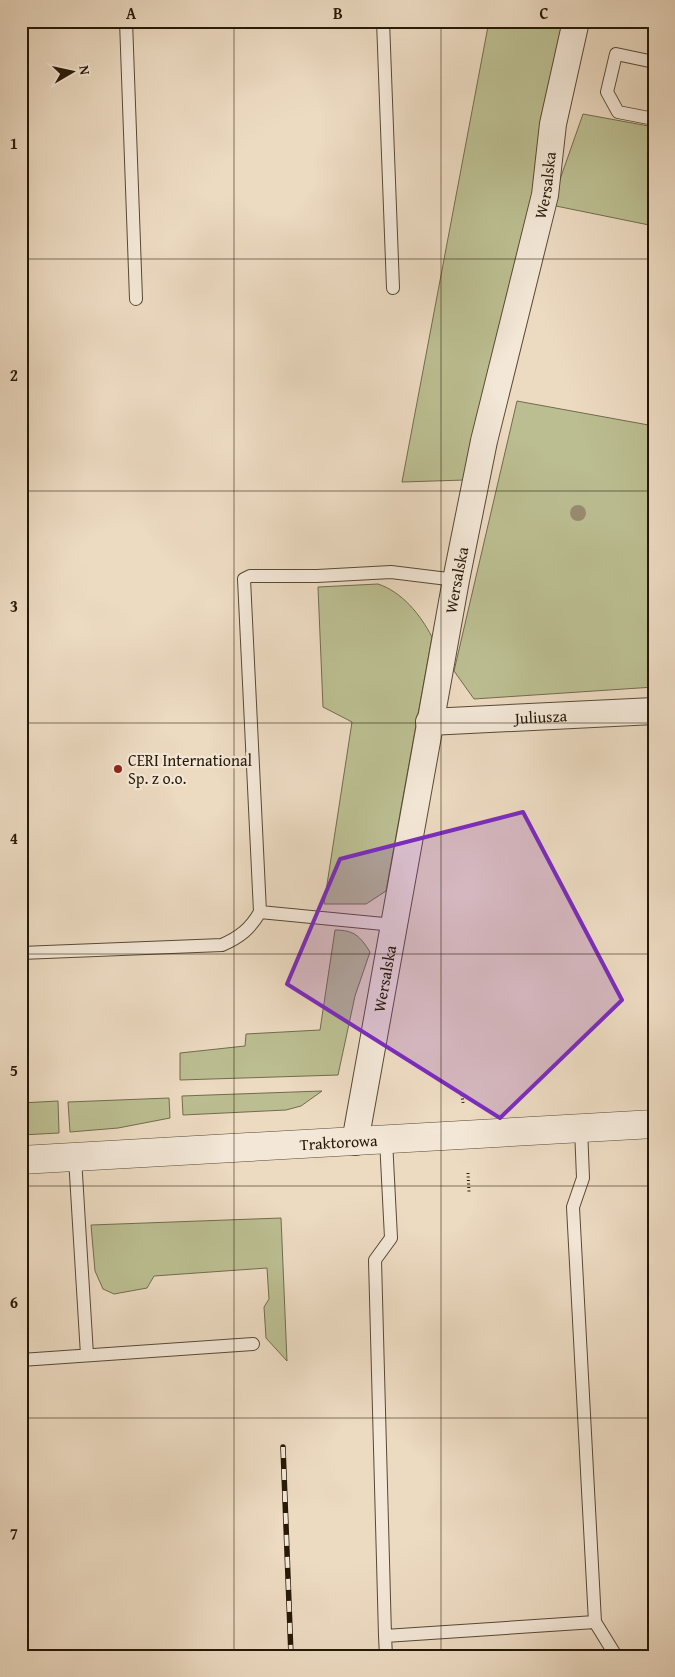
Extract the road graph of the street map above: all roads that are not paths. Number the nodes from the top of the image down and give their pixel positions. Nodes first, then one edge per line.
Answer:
1 (126, 21) edge
2 (383, 21) edge
3 (576, 21) edge
4 (654, 62) edge
5 (654, 119) edge
6 (393, 288) dead end
7 (136, 299) dead end
8 (456, 580) junction
9 (654, 711) edge
10 (429, 722) junction
11 (260, 912) junction
12 (394, 925) junction
13 (21, 953) edge
14 (654, 1124) edge
15 (581, 1128) junction
16 (386, 1140) junction
17 (355, 1142) junction
18 (75, 1158) junction
19 (21, 1160) edge
20 (253, 1344) dead end
21 (87, 1355) junction
22 (21, 1360) edge
23 (595, 1622) junction
24 (385, 1636) junction
25 (386, 1656) edge
26 (616, 1656) edge

1 - 7 lane
2 - 6 lane
3 - 8 street, Wersalska
4 - 5 lane
8 - 10 street, Wersalska
8 - 11 lane
9 - 10 street, Juliusza
10 - 12 street, Wersalska
11 - 12 lane
11 - 13 lane
12 - 17 street, Wersalska
14 - 15 street, Traktorowa
15 - 16 street, Traktorowa
15 - 23 lane
16 - 17 street, Traktorowa
16 - 24 lane
17 - 18 street, Traktorowa
18 - 19 street, Traktorowa
18 - 21 lane
20 - 21 lane
21 - 22 lane
23 - 24 lane
23 - 26 lane
24 - 25 lane

